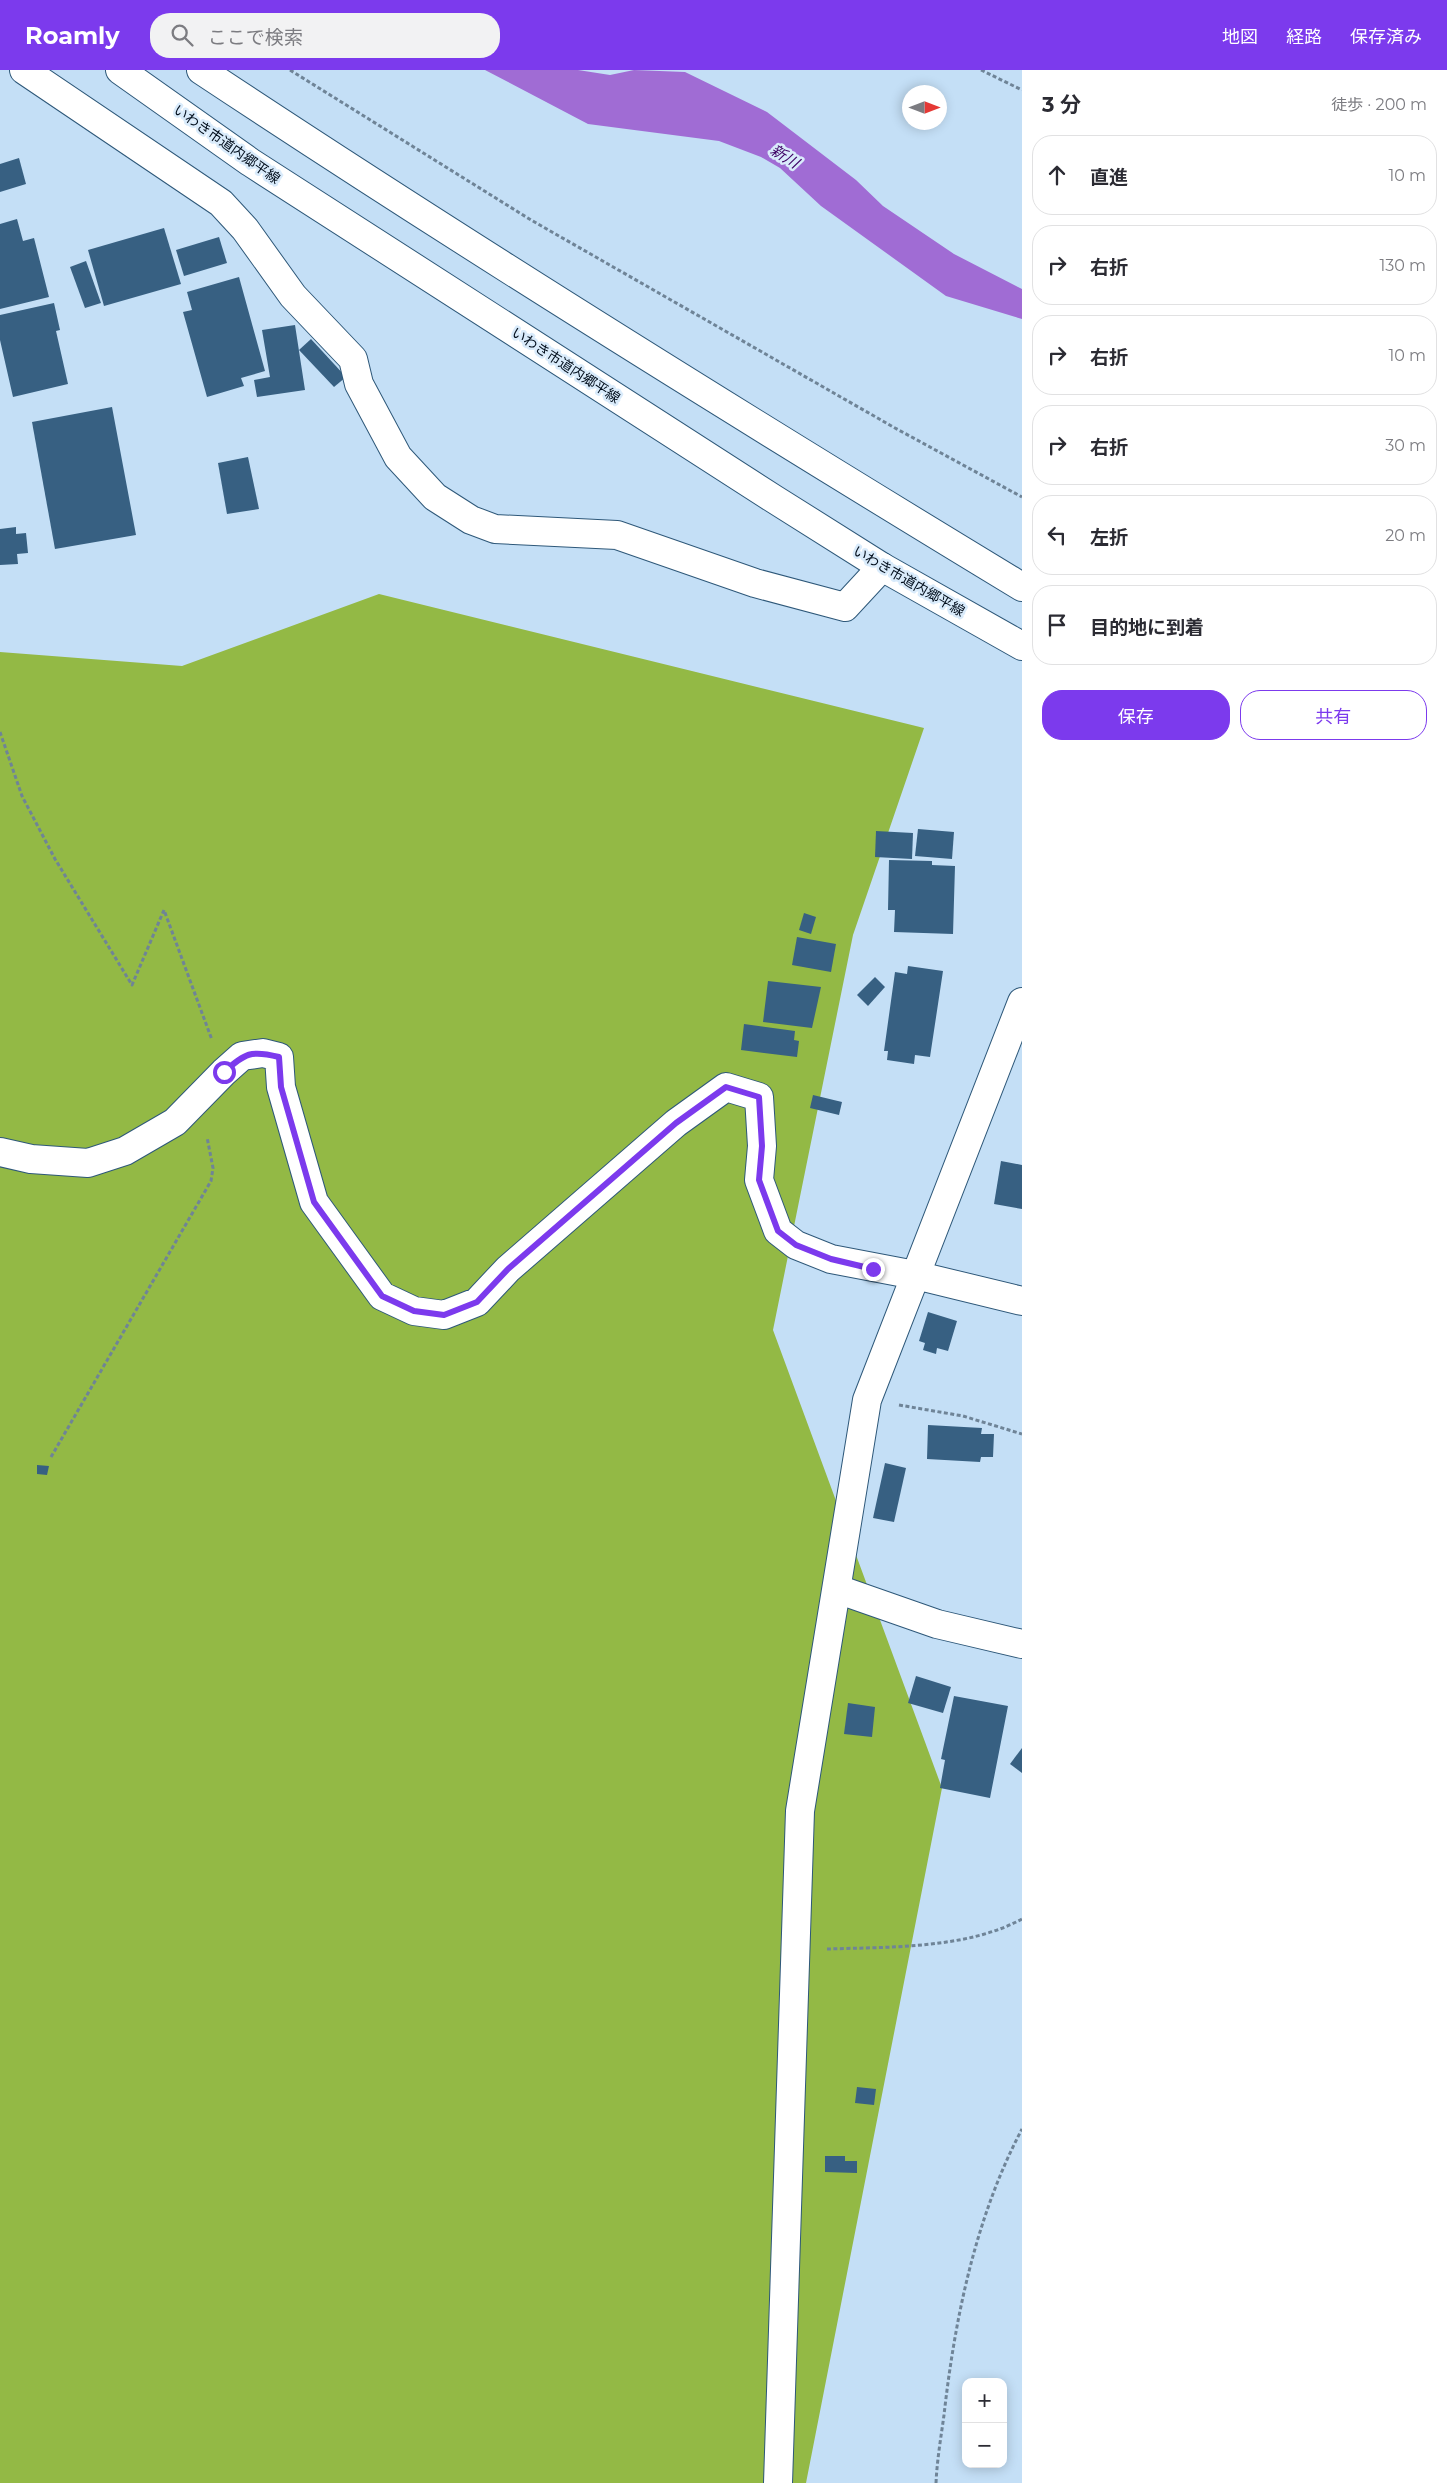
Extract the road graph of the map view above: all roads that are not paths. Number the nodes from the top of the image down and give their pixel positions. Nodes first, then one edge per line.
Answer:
1 (24, 70) edge
2 (120, 70) edge
3 (201, 70) edge
4 (882, 567) junction
5 (1022, 587) edge
6 (1022, 646) edge
7 (1021, 1013) edge
8 (0, 1152) edge
9 (915, 1275) junction
10 (1022, 1301) edge
11 (837, 1589) junction
12 (1022, 1644) edge
13 (778, 2483) edge

1 - 4 street
2 - 4 street, いわき市道内郷平線
3 - 5 street
4 - 6 street, いわき市道内郷平線
7 - 9 street
8 - 9 street
9 - 10 street
9 - 11 street
11 - 12 street
11 - 13 street

